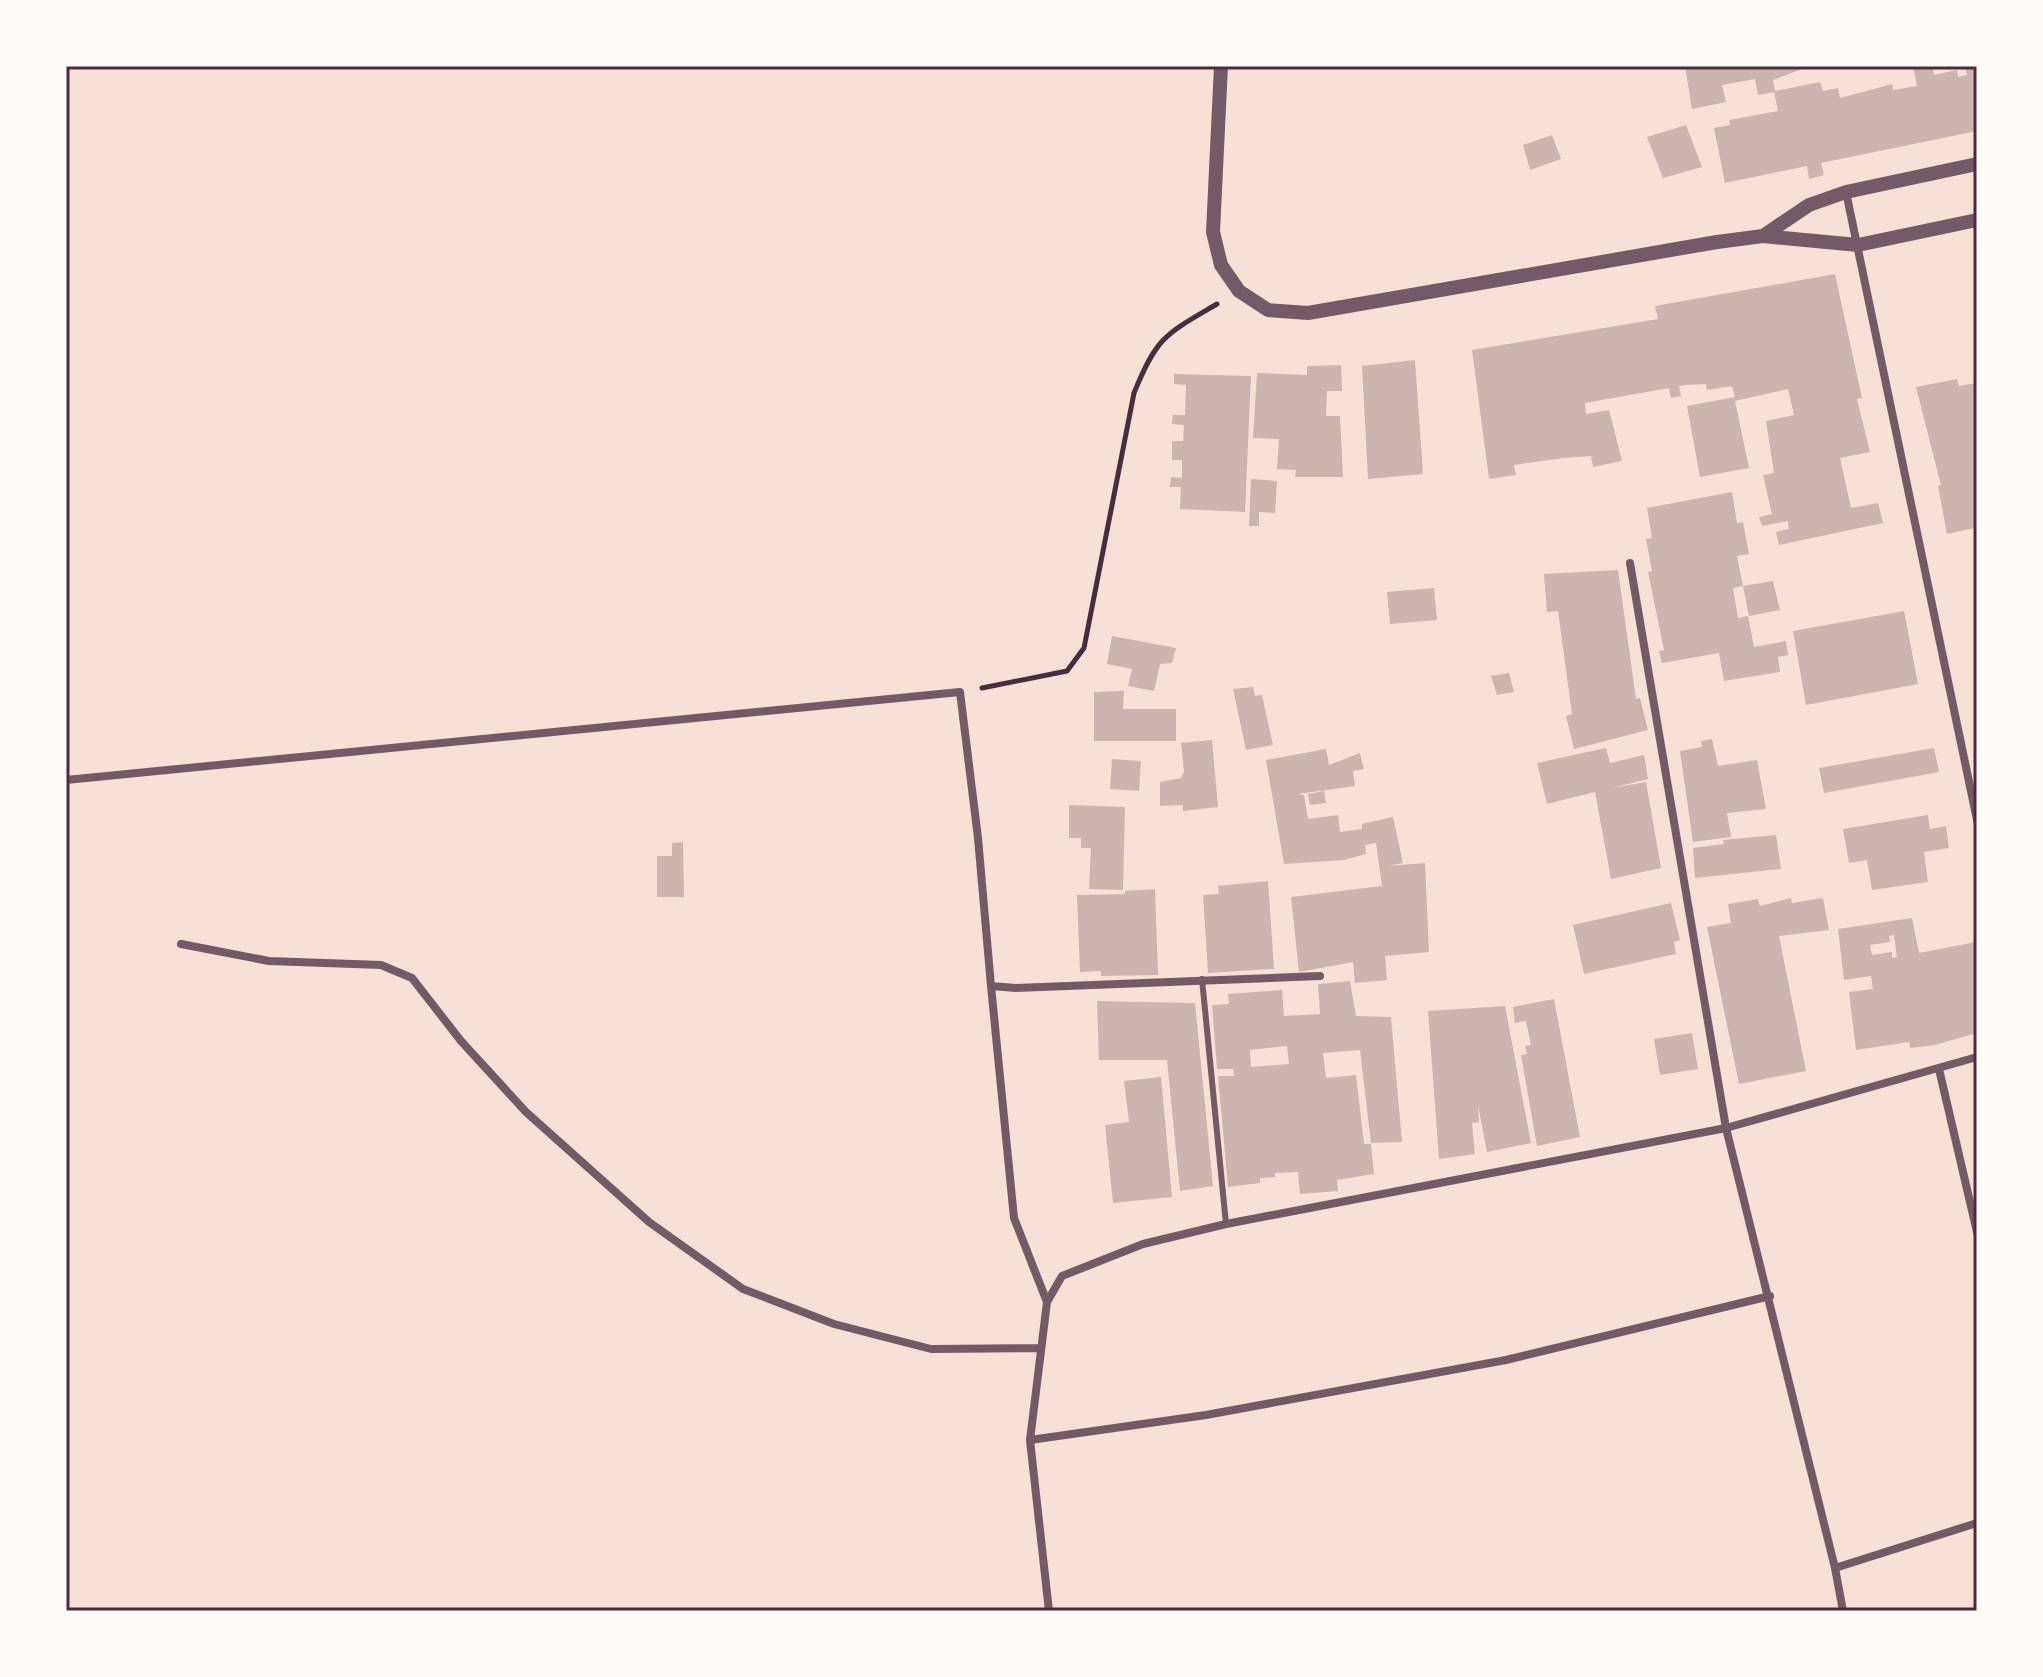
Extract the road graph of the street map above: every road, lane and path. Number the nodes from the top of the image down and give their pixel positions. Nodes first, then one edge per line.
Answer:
1 (1221, 66) edge
2 (1977, 164) edge
3 (1846, 192) junction
4 (1977, 220) edge
5 (1763, 236) junction
6 (1858, 245) junction
7 (1239, 291) junction
8 (1630, 563) dead end
9 (960, 692) junction
10 (66, 780) edge
11 (1977, 820) edge
12 (181, 944) dead end
13 (1320, 976) dead end
14 (1202, 979) junction
15 (991, 986) junction
16 (1977, 1057) edge
17 (1939, 1069) junction
18 (1726, 1128) junction
19 (1226, 1224) junction
20 (1977, 1232) edge
21 (1770, 1296) junction
22 (1047, 1302) junction
23 (1039, 1348) junction
24 (1030, 1440) junction
25 (1977, 1523) edge
26 (1835, 1568) junction
27 (1049, 1611) edge
28 (1843, 1611) edge

1 - 7 street
2 - 3 street
3 - 5 street
3 - 6 street
4 - 6 street
5 - 6 street
5 - 7 street
6 - 11 street
7 - 9 path
8 - 18 street
9 - 10 street
9 - 15 street
12 - 23 street
13 - 14 street
14 - 15 street
14 - 19 lane
15 - 22 street
16 - 17 street
17 - 18 street
17 - 20 street
18 - 19 street
18 - 21 street
19 - 22 street
21 - 24 street
21 - 26 street
22 - 23 street
23 - 24 street
24 - 27 street
25 - 26 street
26 - 28 street

